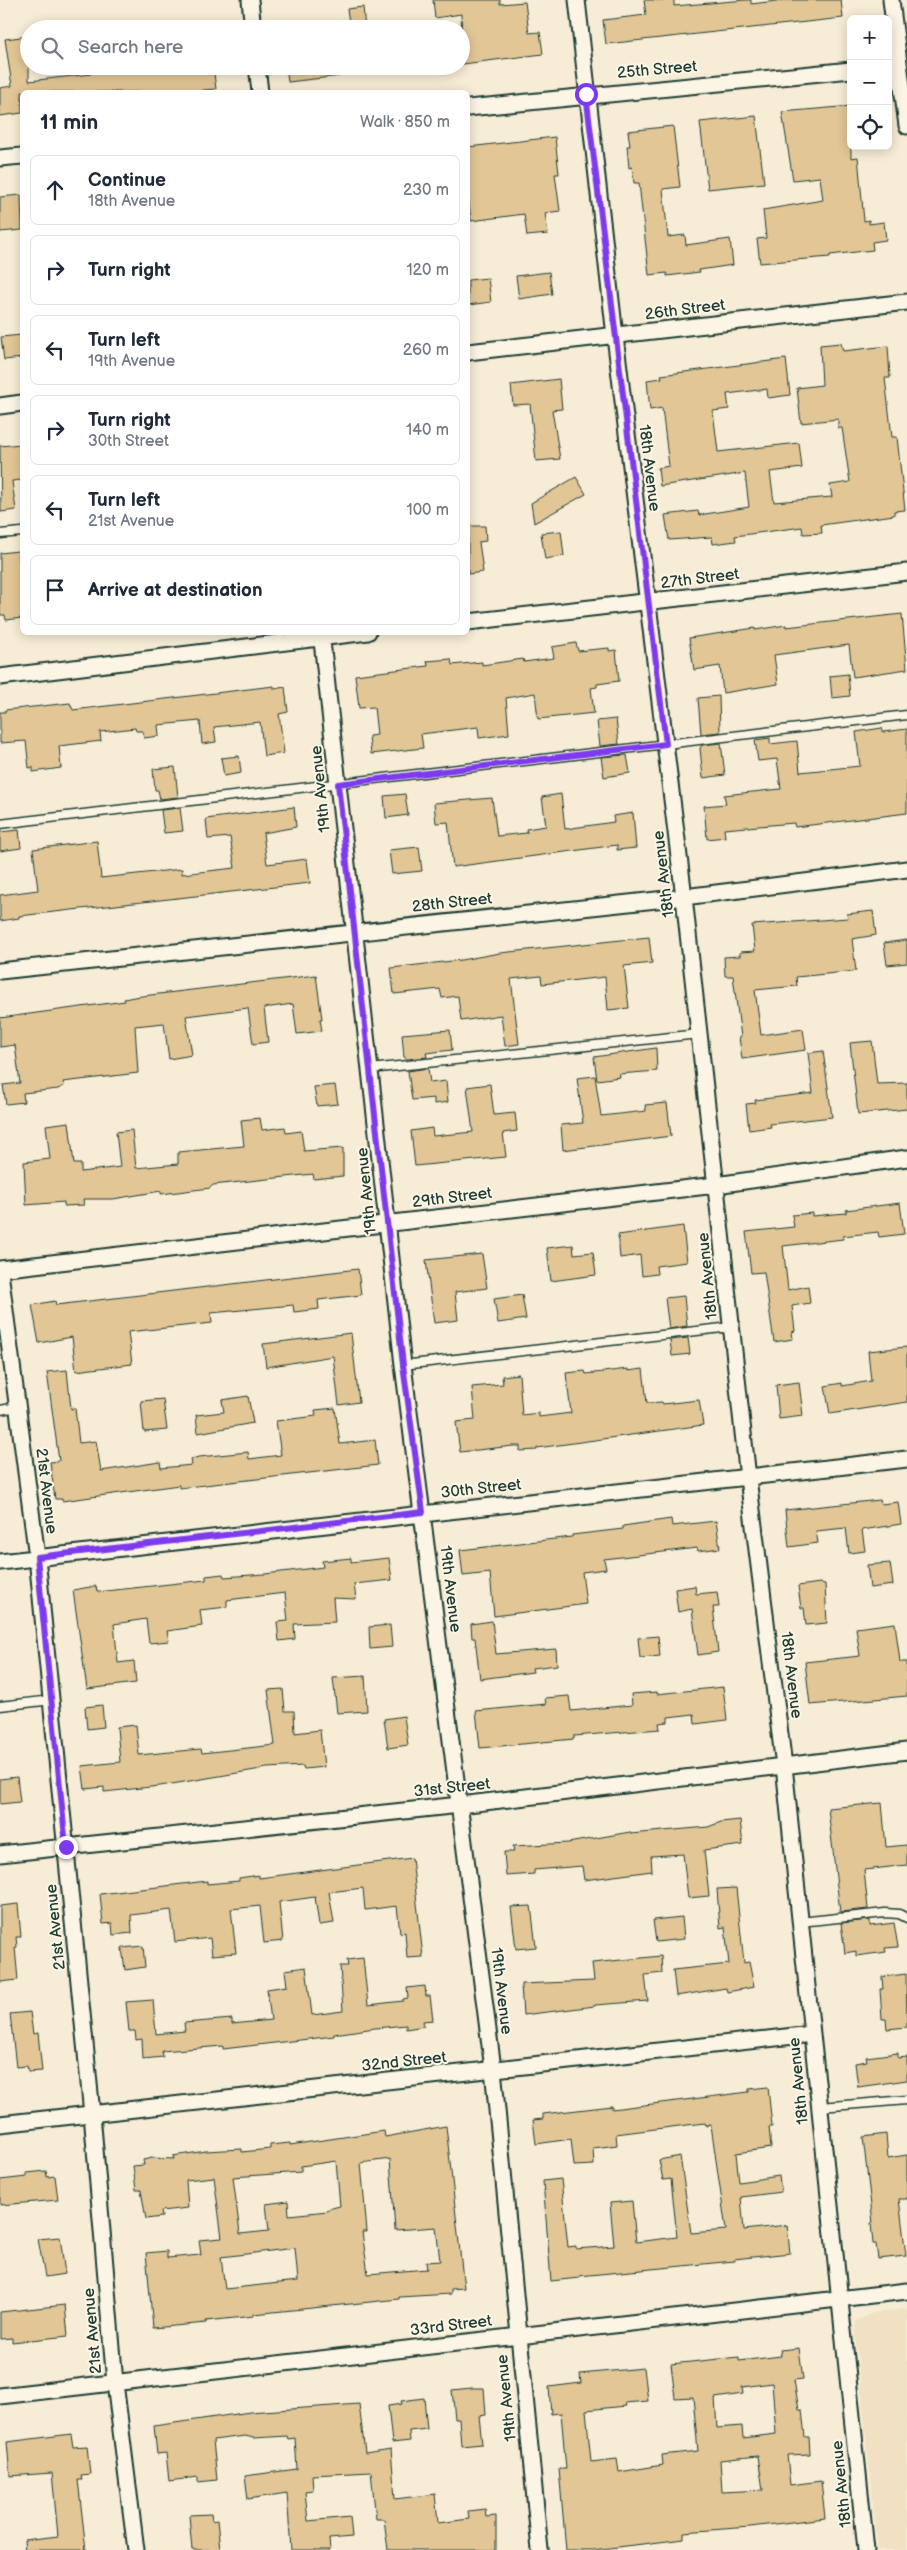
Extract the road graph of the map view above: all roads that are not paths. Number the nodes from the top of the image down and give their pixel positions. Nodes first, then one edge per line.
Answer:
1 (250, 0) edge
2 (577, 0) edge
3 (891, 0) edge
4 (252, 20) edge
5 (899, 66) edge
6 (847, 70) edge
7 (258, 75) edge
8 (260, 90) edge
9 (586, 94) junction
10 (470, 108) edge
11 (907, 126) edge
12 (20, 156) edge
13 (0, 158) edge
14 (907, 302) edge
15 (615, 336) junction
16 (470, 352) edge
17 (20, 403) edge
18 (0, 406) edge
19 (20, 532) edge
20 (0, 534) edge
21 (907, 572) edge
22 (649, 603) junction
23 (470, 622) edge
24 (321, 635) edge
25 (0, 677) edge
26 (907, 715) edge
27 (666, 744) junction
28 (338, 784) junction
29 (0, 824) edge
30 (907, 869) edge
31 (684, 897) junction
32 (355, 931) junction
33 (0, 971) edge
34 (699, 1034) junction
35 (370, 1069) junction
36 (907, 1158) edge
37 (716, 1185) junction
38 (388, 1223) junction
39 (0, 1271) edge
40 (731, 1327) junction
41 (403, 1365) junction
42 (18, 1408) junction
43 (0, 1410) edge
44 (907, 1459) edge
45 (748, 1478) junction
46 (423, 1512) junction
47 (37, 1557) junction
48 (0, 1562) edge
49 (52, 1700) junction
50 (0, 1706) edge
51 (907, 1751) edge
52 (784, 1766) junction
53 (460, 1805) junction
54 (66, 1847) junction
55 (0, 1854) edge
56 (907, 1918) edge
57 (800, 1922) junction
58 (812, 2034) junction
59 (493, 2069) junction
60 (907, 2100) edge
61 (820, 2107) junction
62 (92, 2114) junction
63 (0, 2124) edge
64 (907, 2292) edge
65 (840, 2299) junction
66 (518, 2336) junction
67 (115, 2382) junction
68 (0, 2396) edge
69 (136, 2550) edge
70 (540, 2550) edge
71 (866, 2550) edge

1 - 4 street
2 - 9 street, 18th Avenue
3 - 5 street
5 - 11 street
6 - 9 street, 25th Street
7 - 8 street
9 - 10 street, 25th Street
9 - 15 street, 18th Avenue
12 - 13 street
14 - 15 street, 26th Street
15 - 16 street, 26th Street
15 - 22 street, 18th Avenue
17 - 18 street
19 - 20 lane
21 - 22 street, 27th Street
22 - 23 street, 27th Street
22 - 27 street, 18th Avenue
24 - 25 street
24 - 28 street, 19th Avenue
26 - 27 lane
27 - 28 lane
27 - 31 street, 18th Avenue
28 - 29 lane
28 - 32 street, 19th Avenue
30 - 31 street, 28th Street
31 - 32 street, 28th Street
31 - 34 street, 18th Avenue
32 - 33 street, 28th Street
32 - 35 street, 19th Avenue
34 - 35 lane
34 - 37 street, 18th Avenue
35 - 38 street, 19th Avenue
36 - 37 street, 29th Street
37 - 38 street, 29th Street
37 - 40 street, 18th Avenue
38 - 39 street, 29th Street
38 - 41 street, 19th Avenue
39 - 42 street, 21st Avenue
40 - 41 lane
40 - 45 street, 18th Avenue
41 - 46 street, 19th Avenue
42 - 43 lane
42 - 47 street, 21st Avenue
44 - 45 street, 30th Street
45 - 46 street, 30th Street
45 - 52 street, 18th Avenue
46 - 47 street, 30th Street
46 - 53 street, 19th Avenue
47 - 48 street, 30th Street
47 - 49 street, 21st Avenue
49 - 50 lane
49 - 54 street, 21st Avenue
51 - 52 street, 31st Street
52 - 53 street, 31st Street
52 - 57 street, 18th Avenue
53 - 54 street, 31st Street
53 - 59 street, 19th Avenue
54 - 55 street, 31st Street
54 - 62 street, 21st Avenue
56 - 57 lane
57 - 58 street, 18th Avenue
58 - 59 street, 32nd Street
58 - 61 street, 18th Avenue
59 - 62 street, 32nd Street
59 - 66 street, 19th Avenue
60 - 61 lane
61 - 65 street, 18th Avenue
62 - 63 street, 32nd Street
62 - 67 street, 21st Avenue
64 - 65 street, 33rd Street
65 - 66 street, 33rd Street
65 - 71 street, 18th Avenue
66 - 67 street, 33rd Street
66 - 70 street, 19th Avenue
67 - 68 street, 33rd Street
67 - 69 street, 21st Avenue

